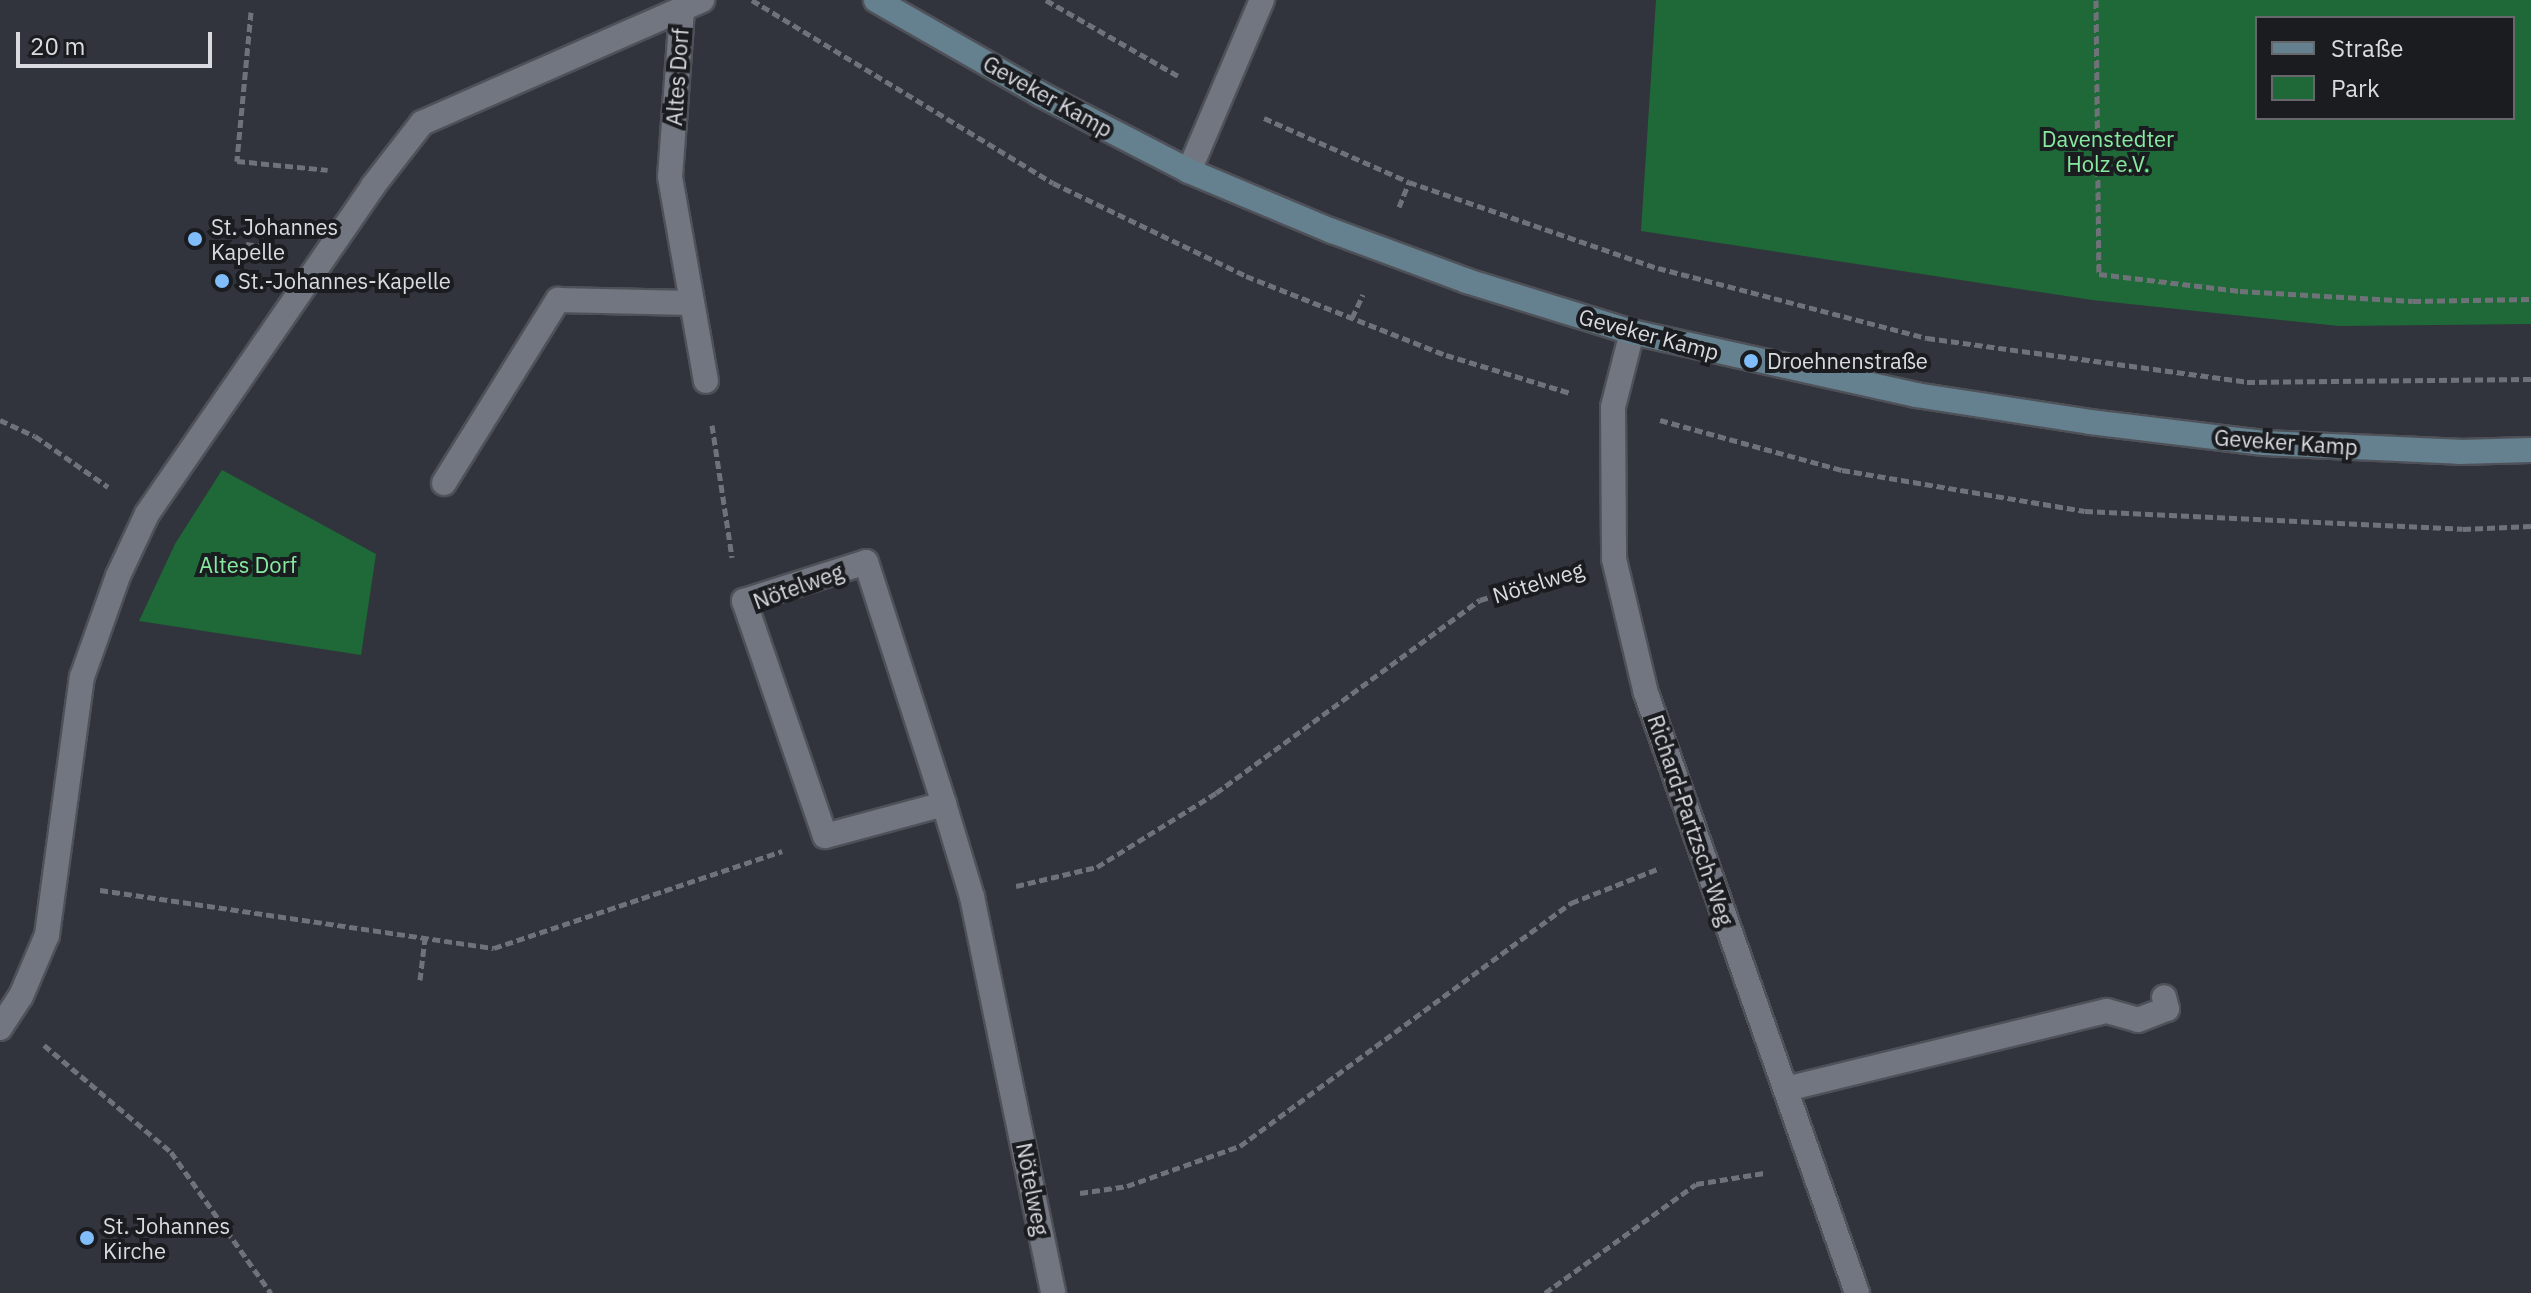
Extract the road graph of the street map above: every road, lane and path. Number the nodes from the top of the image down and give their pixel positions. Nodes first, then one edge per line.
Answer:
1 (876, 0) edge
2 (1046, 0) edge
3 (1262, 0) edge
4 (2096, 0) edge
5 (692, 5) edge
6 (251, 12) dead end
7 (1220, 99) junction
8 (1189, 171) junction
9 (373, 186) junction
10 (2531, 299) edge
11 (690, 303) junction
12 (1632, 332) junction
13 (2531, 379) edge
14 (706, 381) joint
15 (0, 420) edge
16 (2531, 450) edge
17 (444, 483) dead end
18 (147, 514) junction
19 (1614, 559) junction
20 (744, 601) junction
21 (944, 804) junction
22 (825, 836) junction
23 (1702, 851) junction
24 (56, 884) junction
25 (972, 897) junction
26 (425, 938) junction
27 (420, 980) dead end
28 (2164, 997) dead end
29 (4, 1021) edge
30 (1786, 1089) junction
31 (1812, 1165) junction
32 (1036, 1200) junction
33 (271, 1293) edge
34 (1053, 1293) edge
35 (1545, 1293) edge
36 (1857, 1293) edge

1 - 8 street, Geveker Kamp
2 - 7 path
3 - 7 street
4 - 10 path
5 - 9 street, Altes Dorf
5 - 11 street, Altes Dorf
6 - 9 path
7 - 8 street
7 - 13 path
8 - 12 street, Geveker Kamp
9 - 18 street, Altes Dorf
11 - 14 street, Altes Dorf
11 - 17 street
12 - 16 street, Geveker Kamp
12 - 19 street, Richard-Partzsch-Weg
14 - 20 path
15 - 18 path
18 - 24 street, Altes Dorf
19 - 23 street, Richard-Partzsch-Weg
19 - 25 path, Nötelweg
20 - 21 street, Nötelweg
20 - 22 street, Nötelweg
21 - 22 street
21 - 25 street, Nötelweg
22 - 26 path
23 - 30 street, Richard-Partzsch-Weg
23 - 32 path
24 - 26 path
24 - 29 street, Altes Dorf
25 - 32 street, Nötelweg
26 - 27 path
28 - 30 street
29 - 33 path
30 - 31 street, Richard-Partzsch-Weg
31 - 35 path
31 - 36 street, Richard-Partzsch-Weg
32 - 34 street, Nötelweg

